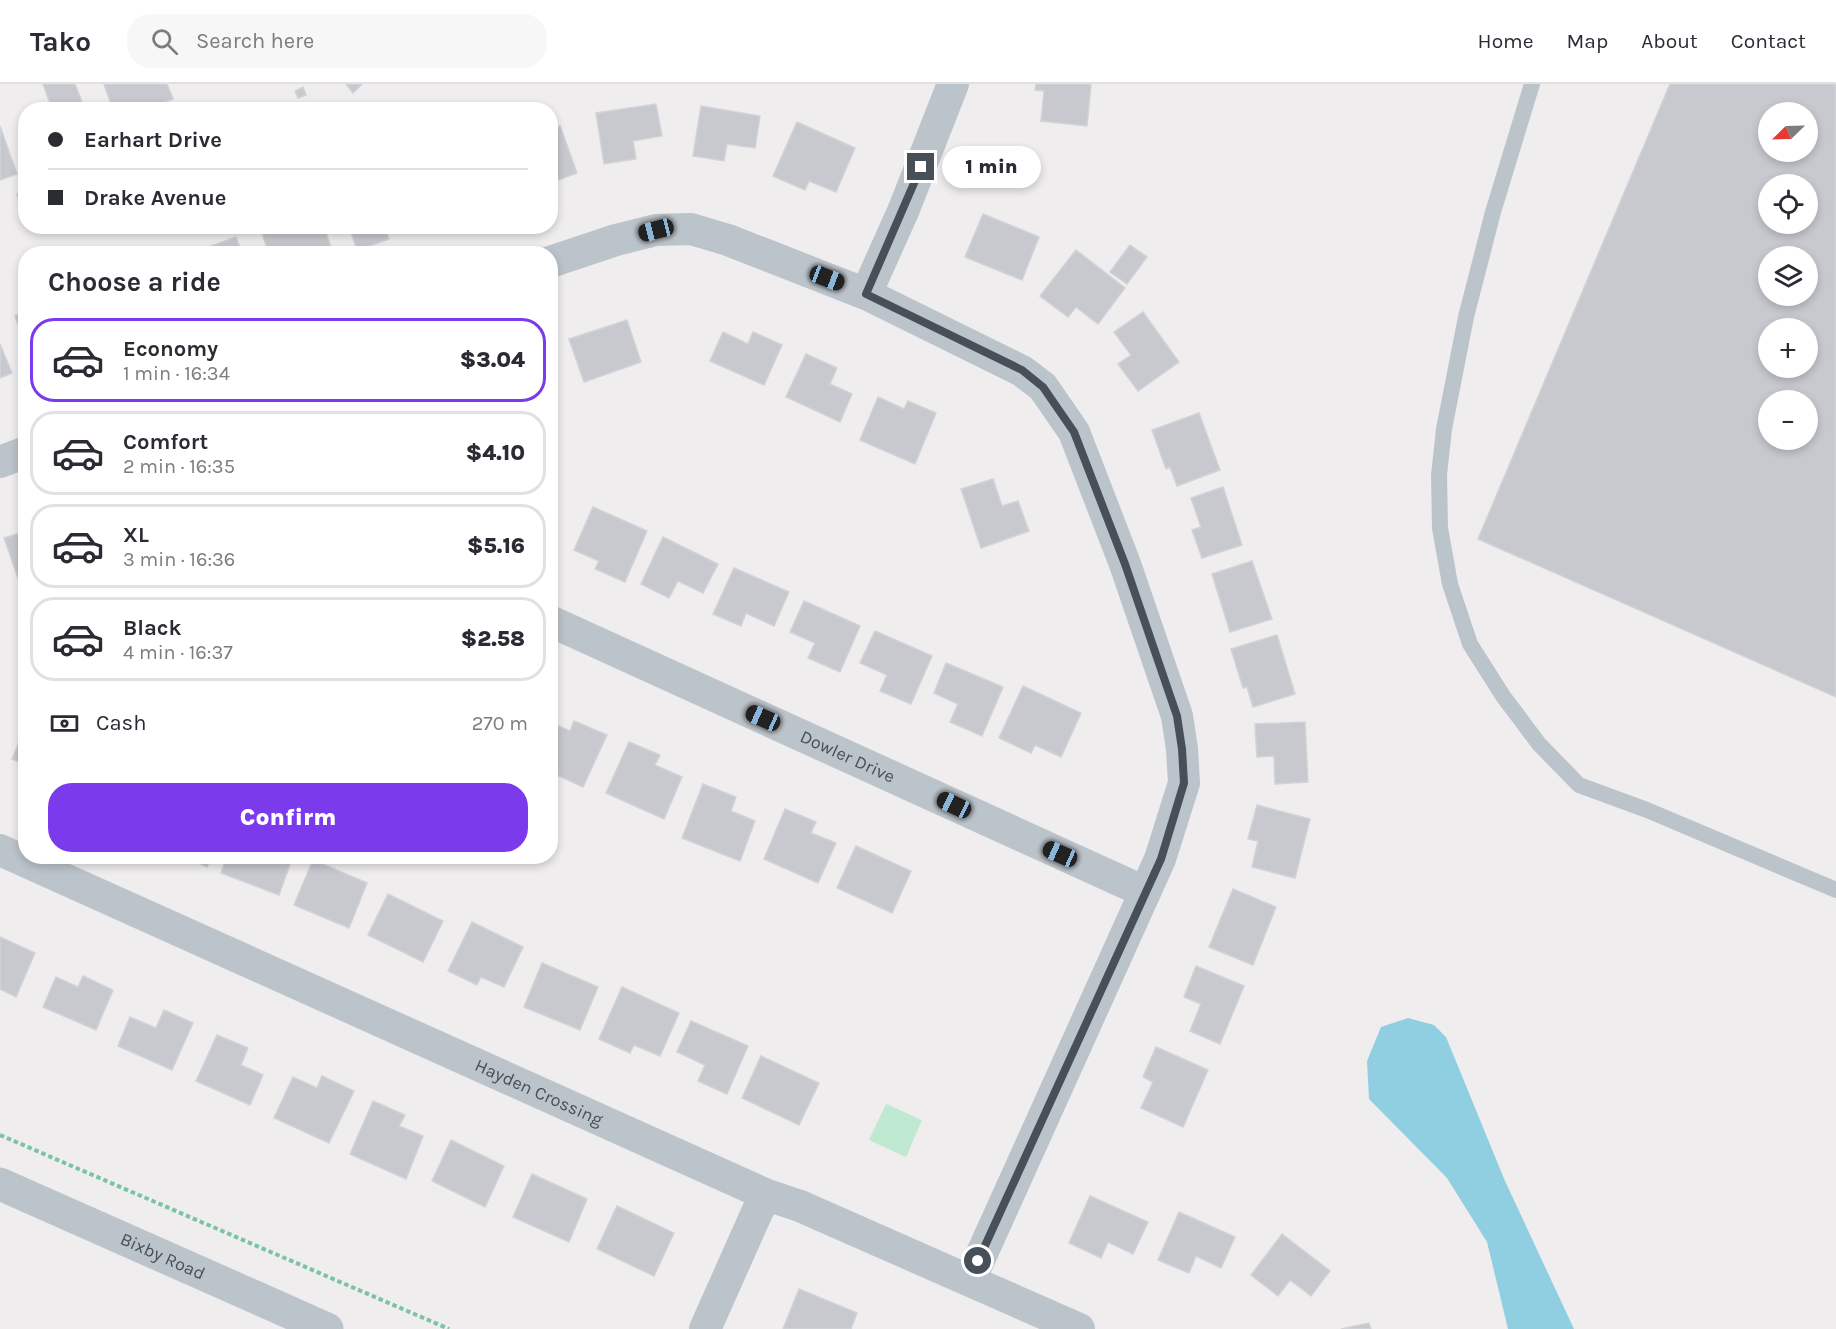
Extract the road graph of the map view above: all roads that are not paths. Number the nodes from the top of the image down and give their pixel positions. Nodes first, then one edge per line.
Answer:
1 (953, 84) edge
2 (1532, 84) edge
3 (558, 259) edge
4 (866, 294) junction
5 (18, 455) edge
6 (0, 462) edge
7 (558, 625) edge
8 (0, 850) edge
9 (18, 858) edge
10 (31, 864) edge
11 (1836, 890) edge
12 (1145, 892) junction
13 (0, 1184) edge
14 (767, 1195) junction
15 (969, 1280) junction
16 (327, 1329) edge
17 (705, 1329) edge
18 (1079, 1329) edge

1 - 4 street
2 - 11 lane
3 - 4 street
4 - 12 street
5 - 6 street
7 - 12 street, Dowler Drive
8 - 9 street, Hayden Crossing
10 - 14 street, Hayden Crossing
12 - 15 street
13 - 16 street, Bixby Road
14 - 15 street, Hayden Crossing
14 - 17 street
15 - 18 street, Hayden Crossing

